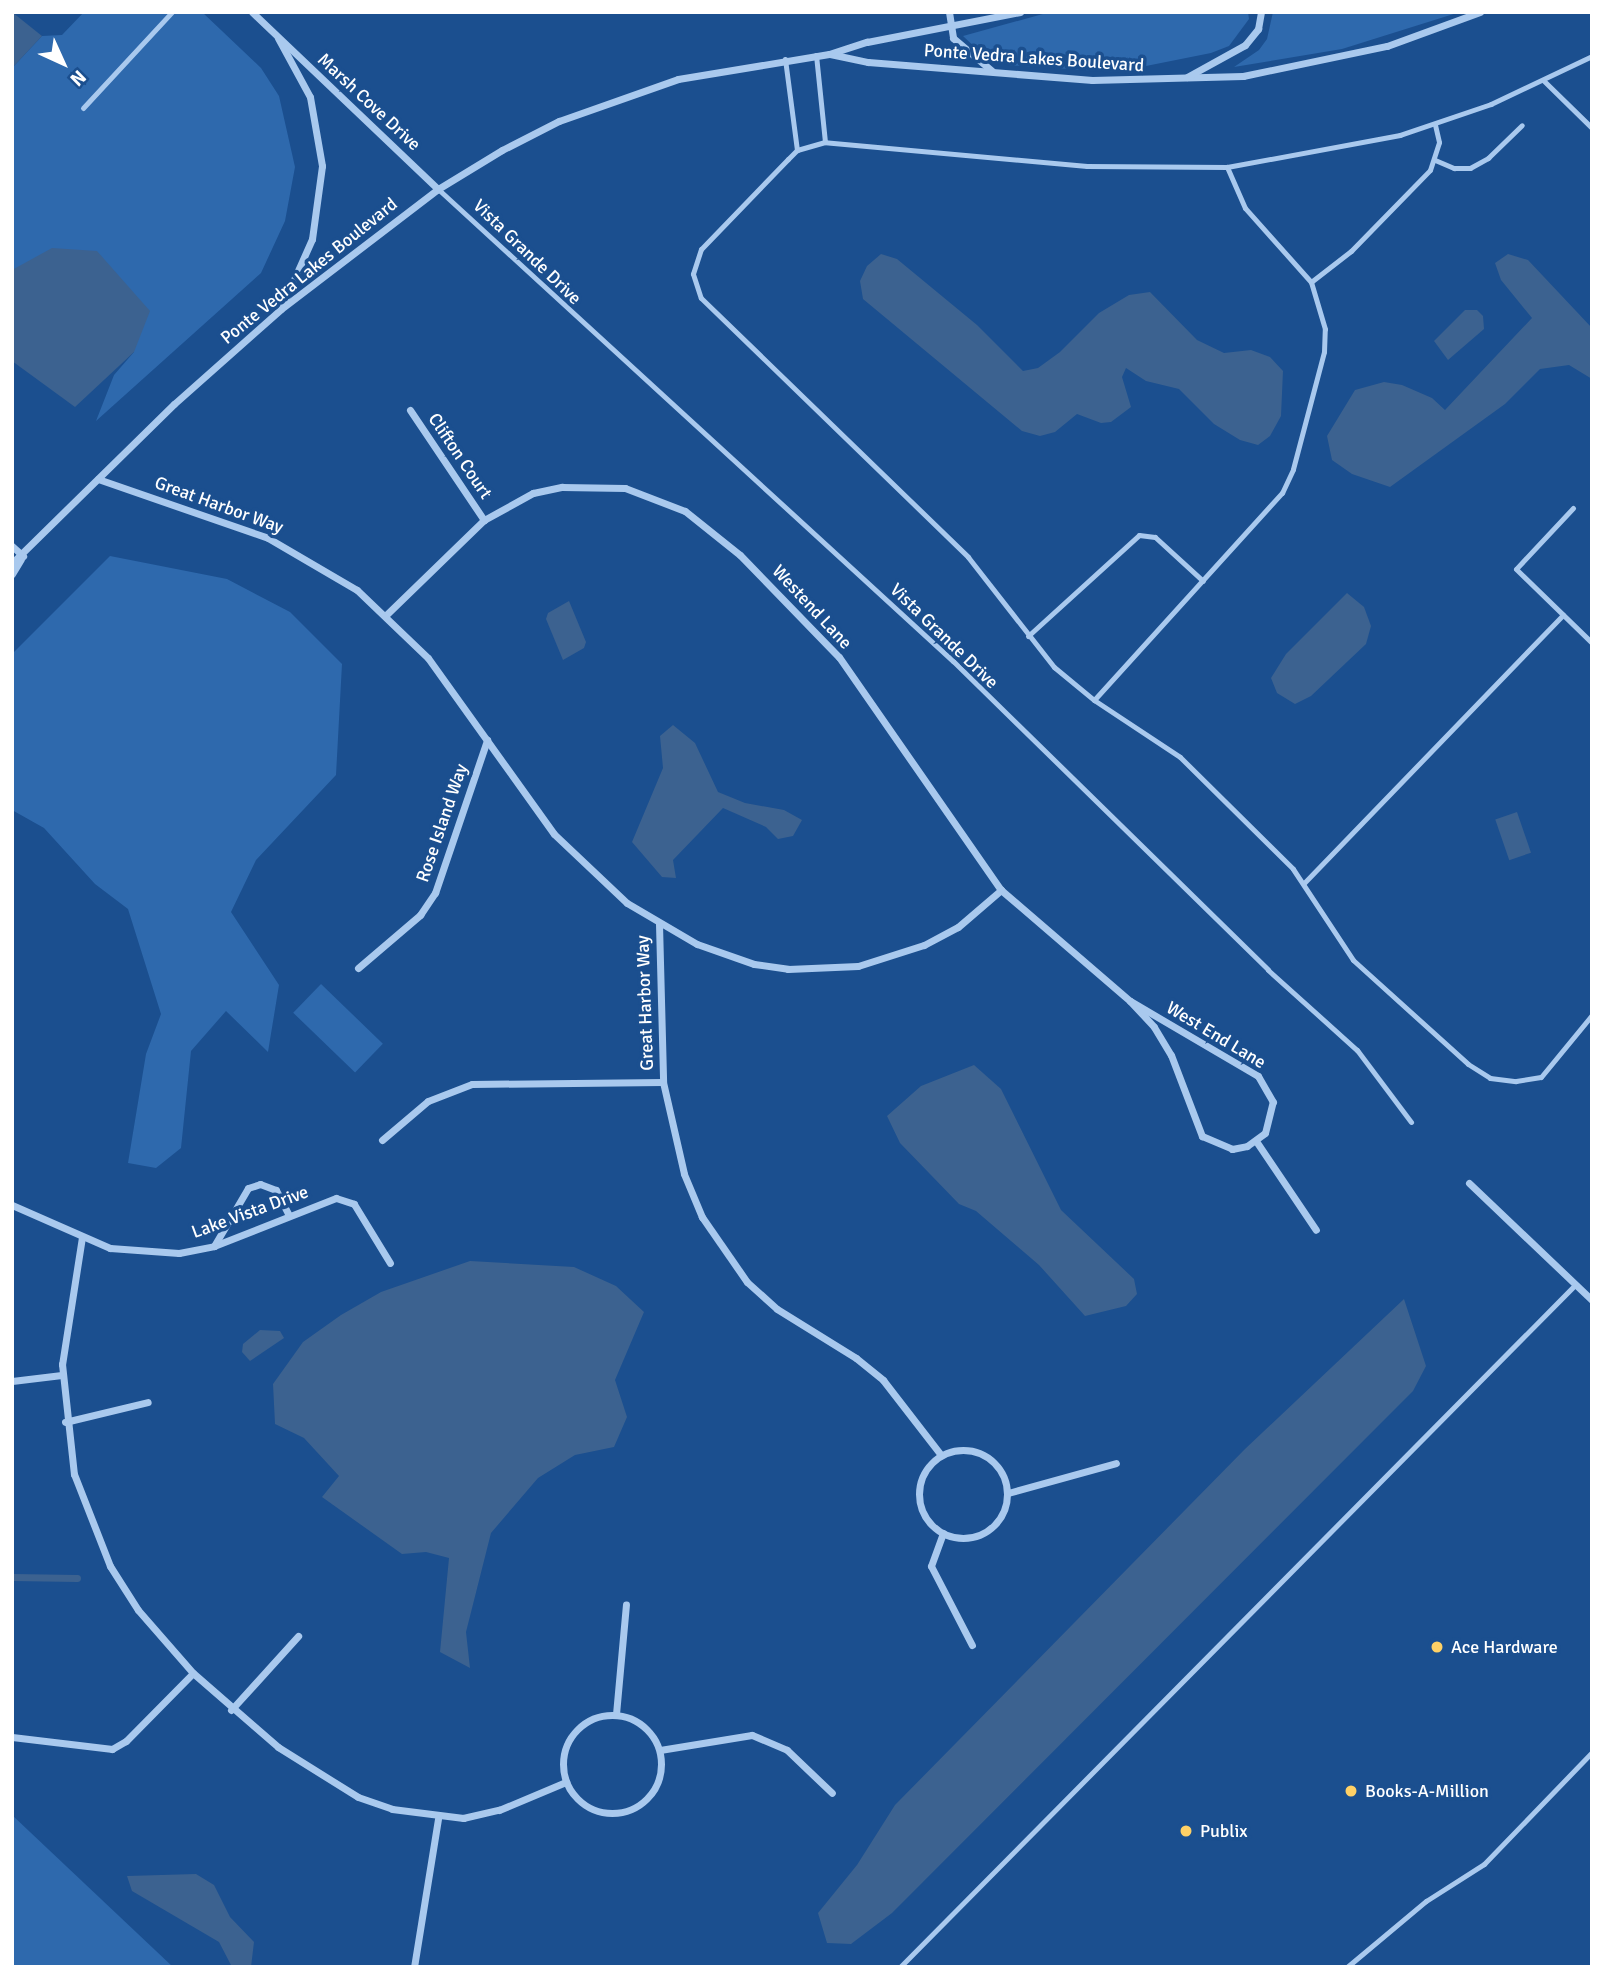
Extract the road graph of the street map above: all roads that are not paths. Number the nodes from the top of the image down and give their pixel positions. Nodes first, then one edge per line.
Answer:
1 (173, 12) edge
2 (252, 12) edge
3 (949, 12) edge
4 (1020, 12) edge
5 (1261, 12) edge
6 (1480, 12) edge
7 (951, 29) junction
8 (278, 38) junction
9 (829, 54) junction
10 (816, 55) junction
11 (1592, 56) edge
12 (785, 59) junction
13 (992, 71) junction
14 (1184, 79) junction
15 (1544, 80) junction
16 (83, 108) dead end
17 (1435, 124) junction
18 (1522, 125) dead end
19 (1592, 128) edge
20 (825, 142) junction
21 (797, 150) junction
22 (1435, 160) junction
23 (1227, 167) junction
24 (438, 189) junction
25 (1311, 282) junction
26 (281, 309) junction
27 (410, 410) dead end
28 (98, 479) junction
29 (1573, 508) dead end
30 (484, 520) junction
31 (12, 547) edge
32 (23, 556) junction
33 (12, 563) edge
34 (12, 574) edge
35 (1203, 581) junction
36 (386, 615) junction
37 (1563, 615) junction
38 (1028, 636) junction
39 (1592, 643) edge
40 (1094, 700) junction
41 (487, 740) junction
42 (1304, 883) junction
43 (1002, 890) junction
44 (659, 924) junction
45 (358, 968) dead end
46 (1130, 1001) junction
47 (1592, 1015) edge
48 (663, 1082) junction
49 (1411, 1122) dead end
50 (382, 1140) dead end
51 (1256, 1141) junction
52 (1469, 1183) dead end
53 (12, 1205) edge
54 (289, 1215) junction
55 (1315, 1230) dead end
56 (82, 1237) junction
57 (214, 1246) junction
58 (390, 1263) dead end
59 (1576, 1285) junction
60 (1592, 1300) edge
61 (62, 1375) junction
62 (12, 1381) edge
63 (148, 1402) dead end
64 (65, 1422) junction
65 (941, 1455) junction
66 (1115, 1463) dead end
67 (1008, 1493) junction
68 (943, 1533) junction
69 (626, 1604) dead end
70 (298, 1636) dead end
71 (972, 1645) dead end
72 (192, 1674) junction
73 (231, 1710) junction
74 (616, 1714) junction
75 (12, 1737) edge
76 (660, 1750) junction
77 (1592, 1752) edge
78 (566, 1782) junction
79 (832, 1793) dead end
80 (438, 1818) junction
81 (414, 1967) edge
82 (900, 1967) edge
83 (1347, 1967) edge

1 - 16 lane
2 - 8 street, Marsh Cove Drive
3 - 7 street
4 - 7 street, Ponte Vedra Lakes Boulevard
5 - 14 street
6 - 14 street, Ponte Vedra Lakes Boulevard
7 - 9 street, Ponte Vedra Lakes Boulevard
7 - 13 street
8 - 24 street, Marsh Cove Drive
8 - 26 street, Marsh Cove Drive
9 - 10 street, Ponte Vedra Lakes Boulevard
9 - 13 street, Ponte Vedra Lakes Boulevard
10 - 12 street, Ponte Vedra Lakes Boulevard
10 - 20 lane
11 - 15 lane
12 - 21 lane
12 - 24 street, Ponte Vedra Lakes Boulevard
13 - 14 street, Ponte Vedra Lakes Boulevard
15 - 17 lane
15 - 19 lane
17 - 22 lane
17 - 23 lane
18 - 22 lane
20 - 21 lane
20 - 23 lane
21 - 38 lane
22 - 25 lane
23 - 25 lane
24 - 26 street, Ponte Vedra Lakes Boulevard
24 - 49 lane, Vista Grande Drive
25 - 35 lane
26 - 28 street, Ponte Vedra Lakes Boulevard
27 - 30 street, Clifton Court
28 - 32 street, Ponte Vedra Lakes Boulevard
28 - 36 street, Great Harbor Way
29 - 37 lane
30 - 36 street, Westend Lane
30 - 43 street, Westend Lane
31 - 32 street
32 - 33 street, Ponte Vedra Lakes Boulevard
32 - 34 street, Ponte Vedra Lakes Boulevard
35 - 38 lane
35 - 40 lane
36 - 41 street, Great Harbor Way
37 - 39 lane
37 - 42 lane
38 - 40 lane
40 - 42 lane
41 - 44 street, Great Harbor Way
41 - 45 street, Rose Island Way
42 - 47 lane
43 - 44 street
43 - 46 street, Westend Lane
44 - 48 street, Great Harbor Way
46 - 51 street
46 - 51 street, West End Lane
48 - 50 street
48 - 65 street, Great Harbor Way
51 - 55 street
52 - 59 street
53 - 56 street, Lake Vista Drive
54 - 57 street, Lake Vista Drive
54 - 57 street
54 - 58 street, Lake Vista Drive
56 - 57 street, Lake Vista Drive
56 - 61 street
59 - 60 street
59 - 82 lane
61 - 62 street
61 - 64 street
63 - 64 street
64 - 72 street
65 - 67 street
65 - 68 street
66 - 67 street
67 - 68 street
68 - 71 street
69 - 74 street
70 - 73 street
72 - 73 street
72 - 75 street
73 - 80 street
74 - 76 street
74 - 78 street
76 - 78 street
76 - 79 street
77 - 83 lane
78 - 80 street
80 - 81 street

